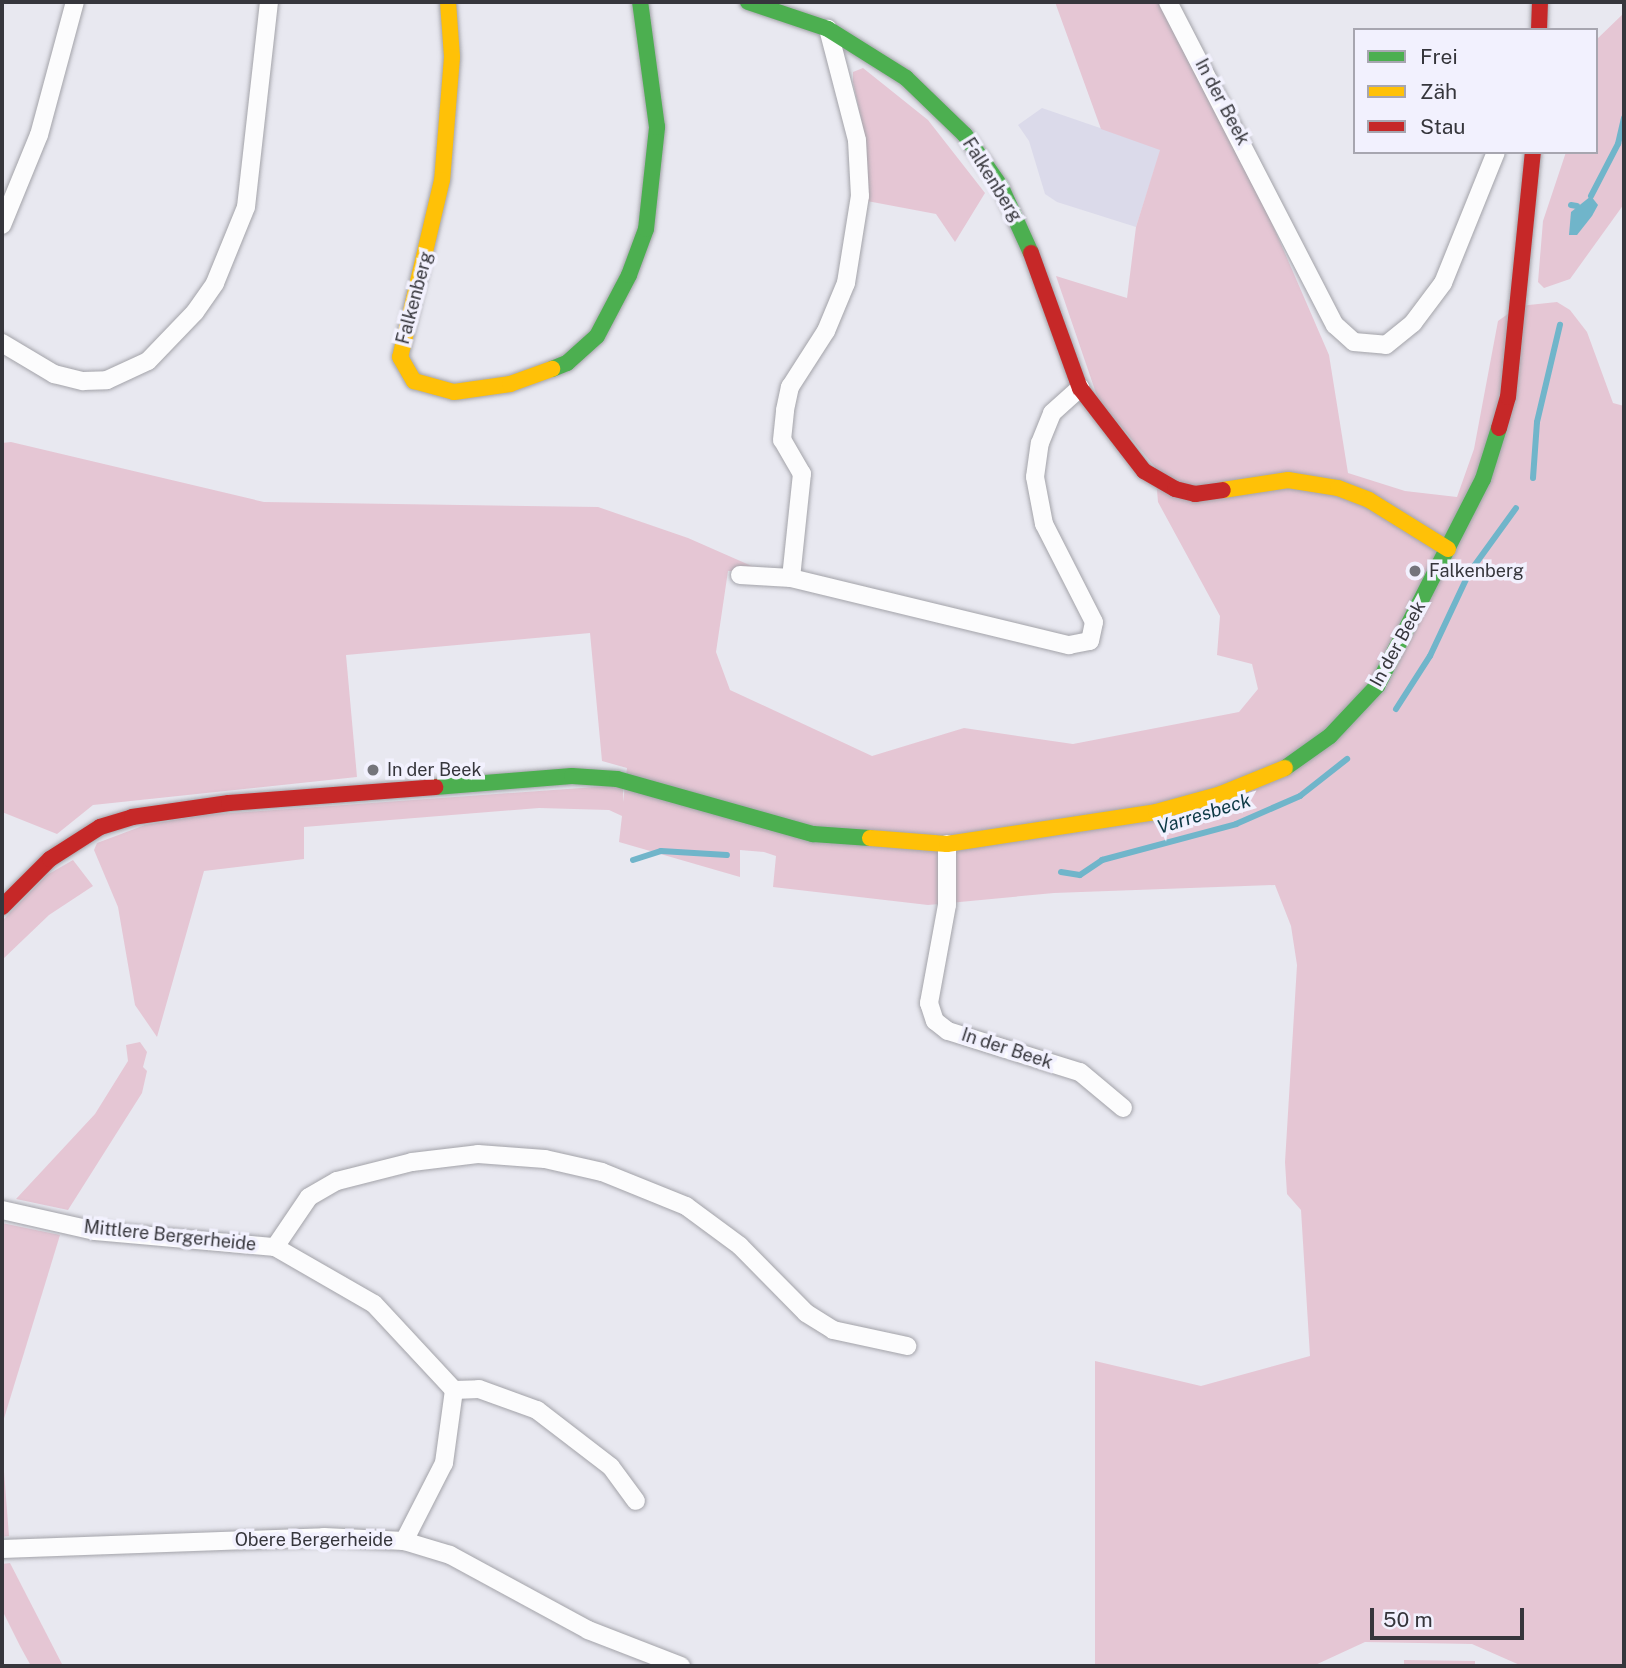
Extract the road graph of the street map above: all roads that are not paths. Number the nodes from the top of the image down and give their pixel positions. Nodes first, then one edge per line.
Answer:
1 (75, 2) edge
2 (269, 2) edge
3 (448, 2) edge
4 (640, 2) edge
5 (748, 2) edge
6 (1168, 2) edge
7 (1540, 2) edge
8 (1539, 28) edge
9 (828, 29) junction
10 (1495, 154) edge
11 (1533, 154) edge
12 (2, 225) edge
13 (2, 343) edge
14 (1080, 388) junction
15 (1448, 549) junction
16 (740, 575) dead end
17 (791, 578) junction
18 (947, 844) junction
19 (2, 907) edge
20 (1123, 1108) dead end
21 (2, 1210) edge
22 (275, 1247) junction
23 (907, 1346) dead end
24 (454, 1390) junction
25 (636, 1501) dead end
26 (404, 1541) junction
27 (2, 1549) edge
28 (681, 1666) edge

1 - 12 street
2 - 13 street
3 - 4 street, Falkenberg
5 - 9 street, Falkenberg
6 - 10 street, In der Beek
7 - 8 street
9 - 14 street, Falkenberg
9 - 17 street
11 - 15 street, In der Beek
14 - 15 street, Falkenberg
14 - 17 street
15 - 18 street, In der Beek
16 - 17 street
18 - 19 street, In der Beek
18 - 20 street, In der Beek
21 - 22 street, Mittlere Bergerheide
22 - 23 street
22 - 24 street, Mittlere Bergerheide
24 - 25 street
24 - 26 street
26 - 27 street, Obere Bergerheide
26 - 28 street, Obere Bergerheide

